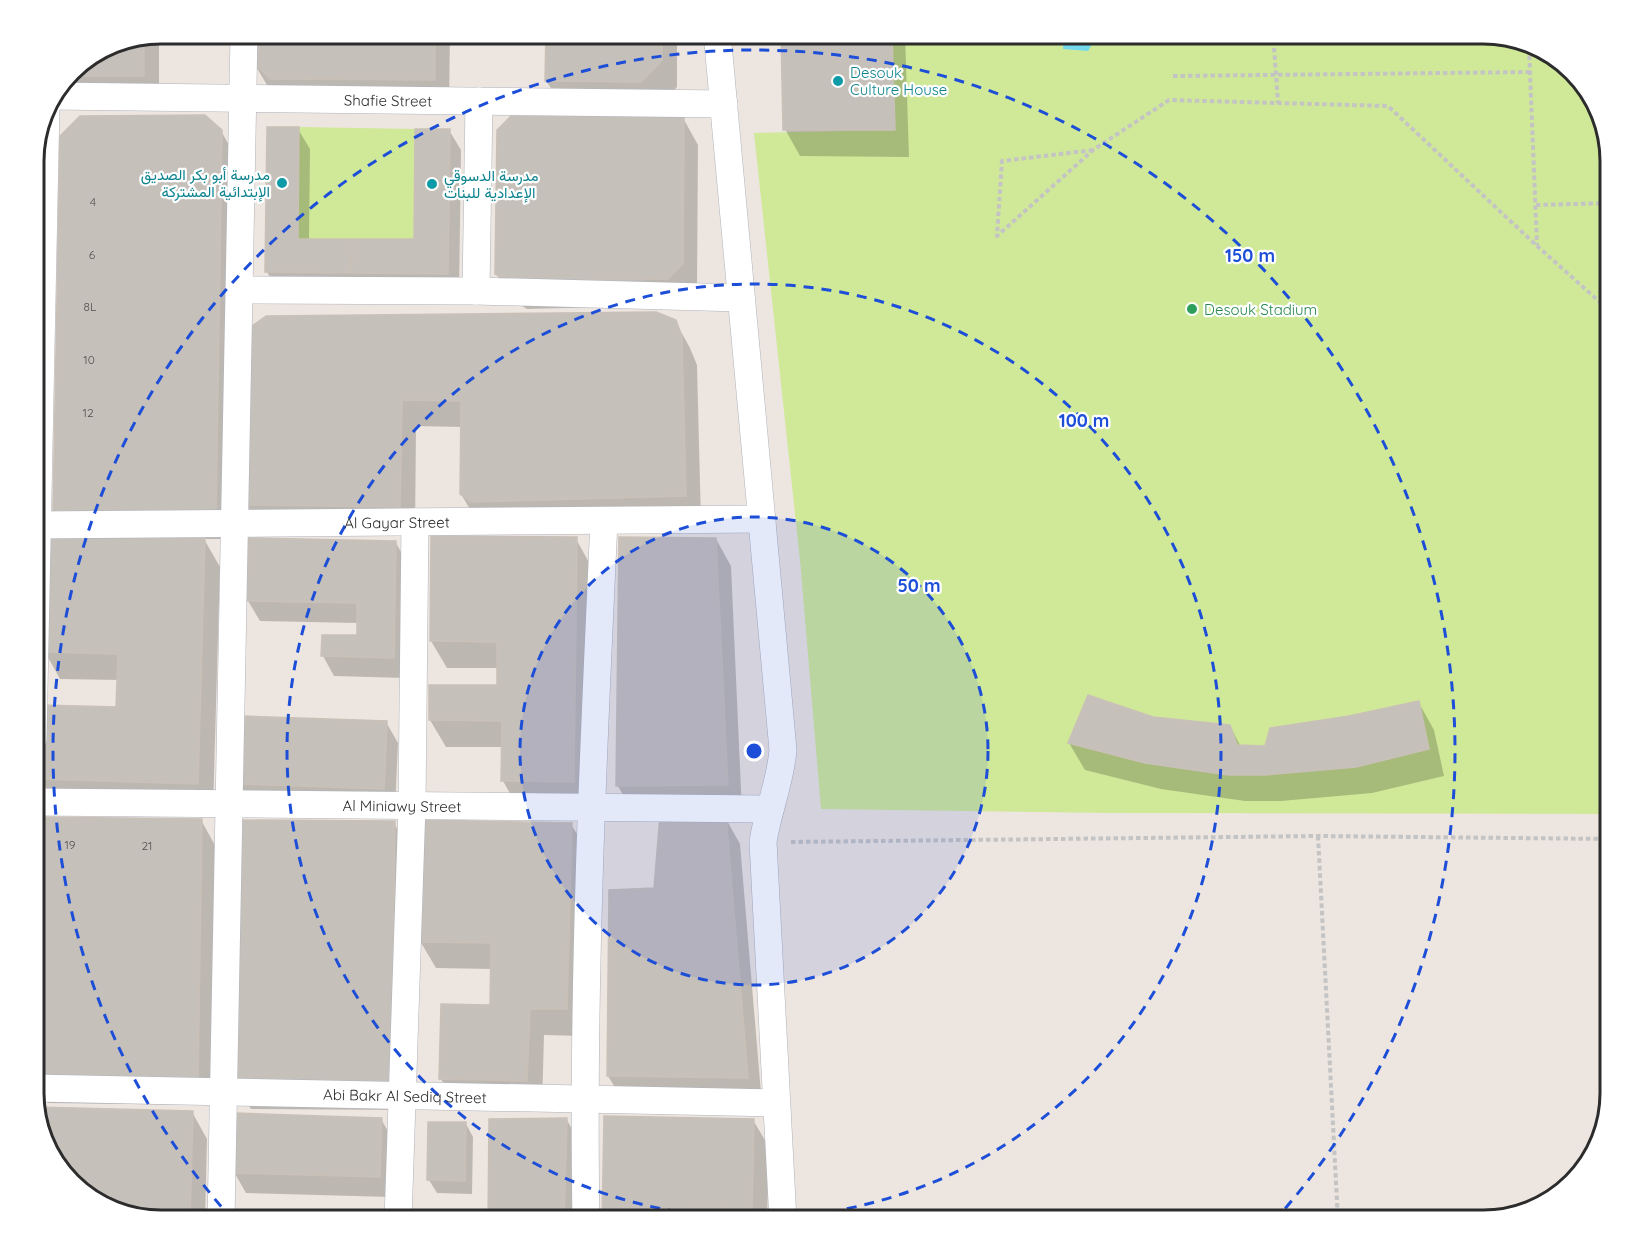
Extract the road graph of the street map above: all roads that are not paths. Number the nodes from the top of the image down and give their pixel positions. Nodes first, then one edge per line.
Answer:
1 (244, 44) edge
2 (718, 44) edge
3 (62, 96) edge
4 (243, 98) junction
5 (479, 101) junction
6 (724, 104) junction
7 (239, 290) junction
8 (476, 291) junction
9 (741, 298) junction
10 (762, 519) junction
11 (604, 521) junction
12 (415, 522) junction
13 (235, 523) junction
14 (44, 525) edge
15 (44, 802) edge
16 (230, 804) junction
17 (412, 805) junction
18 (591, 807) junction
19 (770, 809) junction
20 (44, 1088) edge
21 (224, 1094) junction
22 (403, 1097) junction
23 (584, 1100) junction
24 (776, 1103) junction
25 (222, 1210) edge
26 (398, 1210) edge
27 (586, 1210) edge
28 (782, 1210) edge

1 - 4 street
2 - 6 street
3 - 4 street, Shafie Street
4 - 5 street, Shafie Street
4 - 7 street
5 - 6 street, Shafie Street
5 - 8 street
6 - 9 street
7 - 8 street
7 - 13 street
8 - 9 street
9 - 10 street
10 - 11 street, Al Gayar Street
10 - 19 street
11 - 12 street, Al Gayar Street
11 - 18 street
12 - 13 street, Al Gayar Street
12 - 17 street
13 - 14 street, Al Gayar Street
13 - 16 street
15 - 16 street, Al Miniawy Street
16 - 17 street, Al Miniawy Street
16 - 21 street
17 - 18 street, Al Miniawy Street
17 - 22 street
18 - 19 street, Al Miniawy Street
18 - 23 street
19 - 24 street
20 - 21 street, Abi Bakr Al Sediq Street
21 - 22 street, Abi Bakr Al Sediq Street
21 - 25 street
22 - 23 street, Abi Bakr Al Sediq Street
22 - 26 street
23 - 24 street, Abi Bakr Al Sediq Street
23 - 27 street
24 - 28 street

